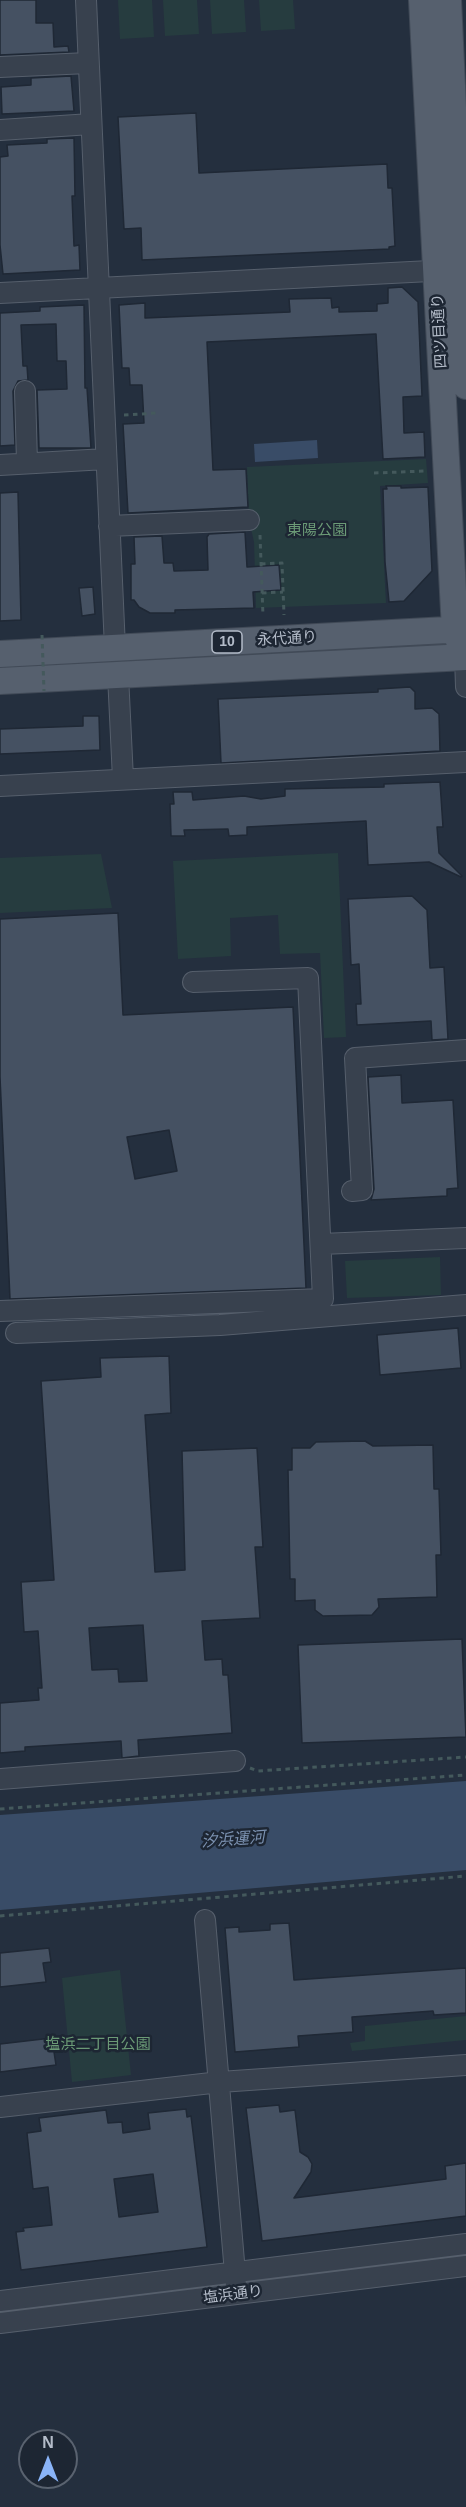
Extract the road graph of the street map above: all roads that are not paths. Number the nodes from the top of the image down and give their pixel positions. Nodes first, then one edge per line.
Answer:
1 (86, 0) edge
2 (423, 0) edge
3 (448, 0) edge
4 (88, 63) junction
5 (0, 67) edge
6 (92, 124) junction
7 (0, 130) edge
8 (454, 270) edge
9 (100, 287) junction
10 (0, 293) edge
11 (466, 386) edge
12 (25, 391) dead end
13 (106, 459) junction
14 (27, 463) junction
15 (0, 465) edge
16 (249, 520) road end
17 (109, 526) junction
18 (460, 630) edge
19 (116, 648) junction
20 (0, 654) edge
21 (466, 656) edge
22 (118, 675) junction
23 (0, 681) edge
24 (466, 687) edge
25 (466, 762) edge
26 (123, 779) junction
27 (0, 786) edge
28 (192, 982) dead end
29 (466, 1050) edge
30 (352, 1191) dead end
31 (466, 1238) edge
32 (321, 1244) junction
33 (466, 1305) edge
34 (0, 1311) edge
35 (16, 1333) dead end
36 (235, 1761) road end
37 (0, 1779) edge
38 (205, 1920) dead end
39 (466, 2065) edge
40 (220, 2082) junction
41 (0, 2107) edge
42 (466, 2244) edge
43 (466, 2266) edge
44 (235, 2272) junction
45 (236, 2294) junction
46 (0, 2301) edge
47 (0, 2323) edge

1 - 4 street
2 - 8 main road, 四ツ目通り
3 - 8 main road, 四ツ目通り
4 - 5 street
4 - 6 street
6 - 7 street
6 - 9 street
8 - 9 street
8 - 11 main road, 四ツ目通り
8 - 18 main road, 四ツ目通り
9 - 10 street
9 - 13 street
12 - 14 street
13 - 14 street
13 - 17 street
14 - 15 street
16 - 17 street
17 - 19 street
18 - 19 main road, 永代通り / 10
18 - 21 main road, 四ツ目通り
19 - 20 main road, 永代通り / 10
21 - 22 main road, 永代通り / 10
21 - 24 street
22 - 23 main road, 永代通り / 10
22 - 26 street
25 - 26 street
26 - 27 street
28 - 32 street
29 - 30 street
31 - 32 street
32 - 34 street
33 - 35 street
36 - 37 street
38 - 40 street
39 - 40 street
40 - 41 street
40 - 44 street
42 - 44 street, 塩浜通り
43 - 45 street, 塩浜通り
44 - 45 street
44 - 46 street, 塩浜通り
45 - 47 street, 塩浜通り

